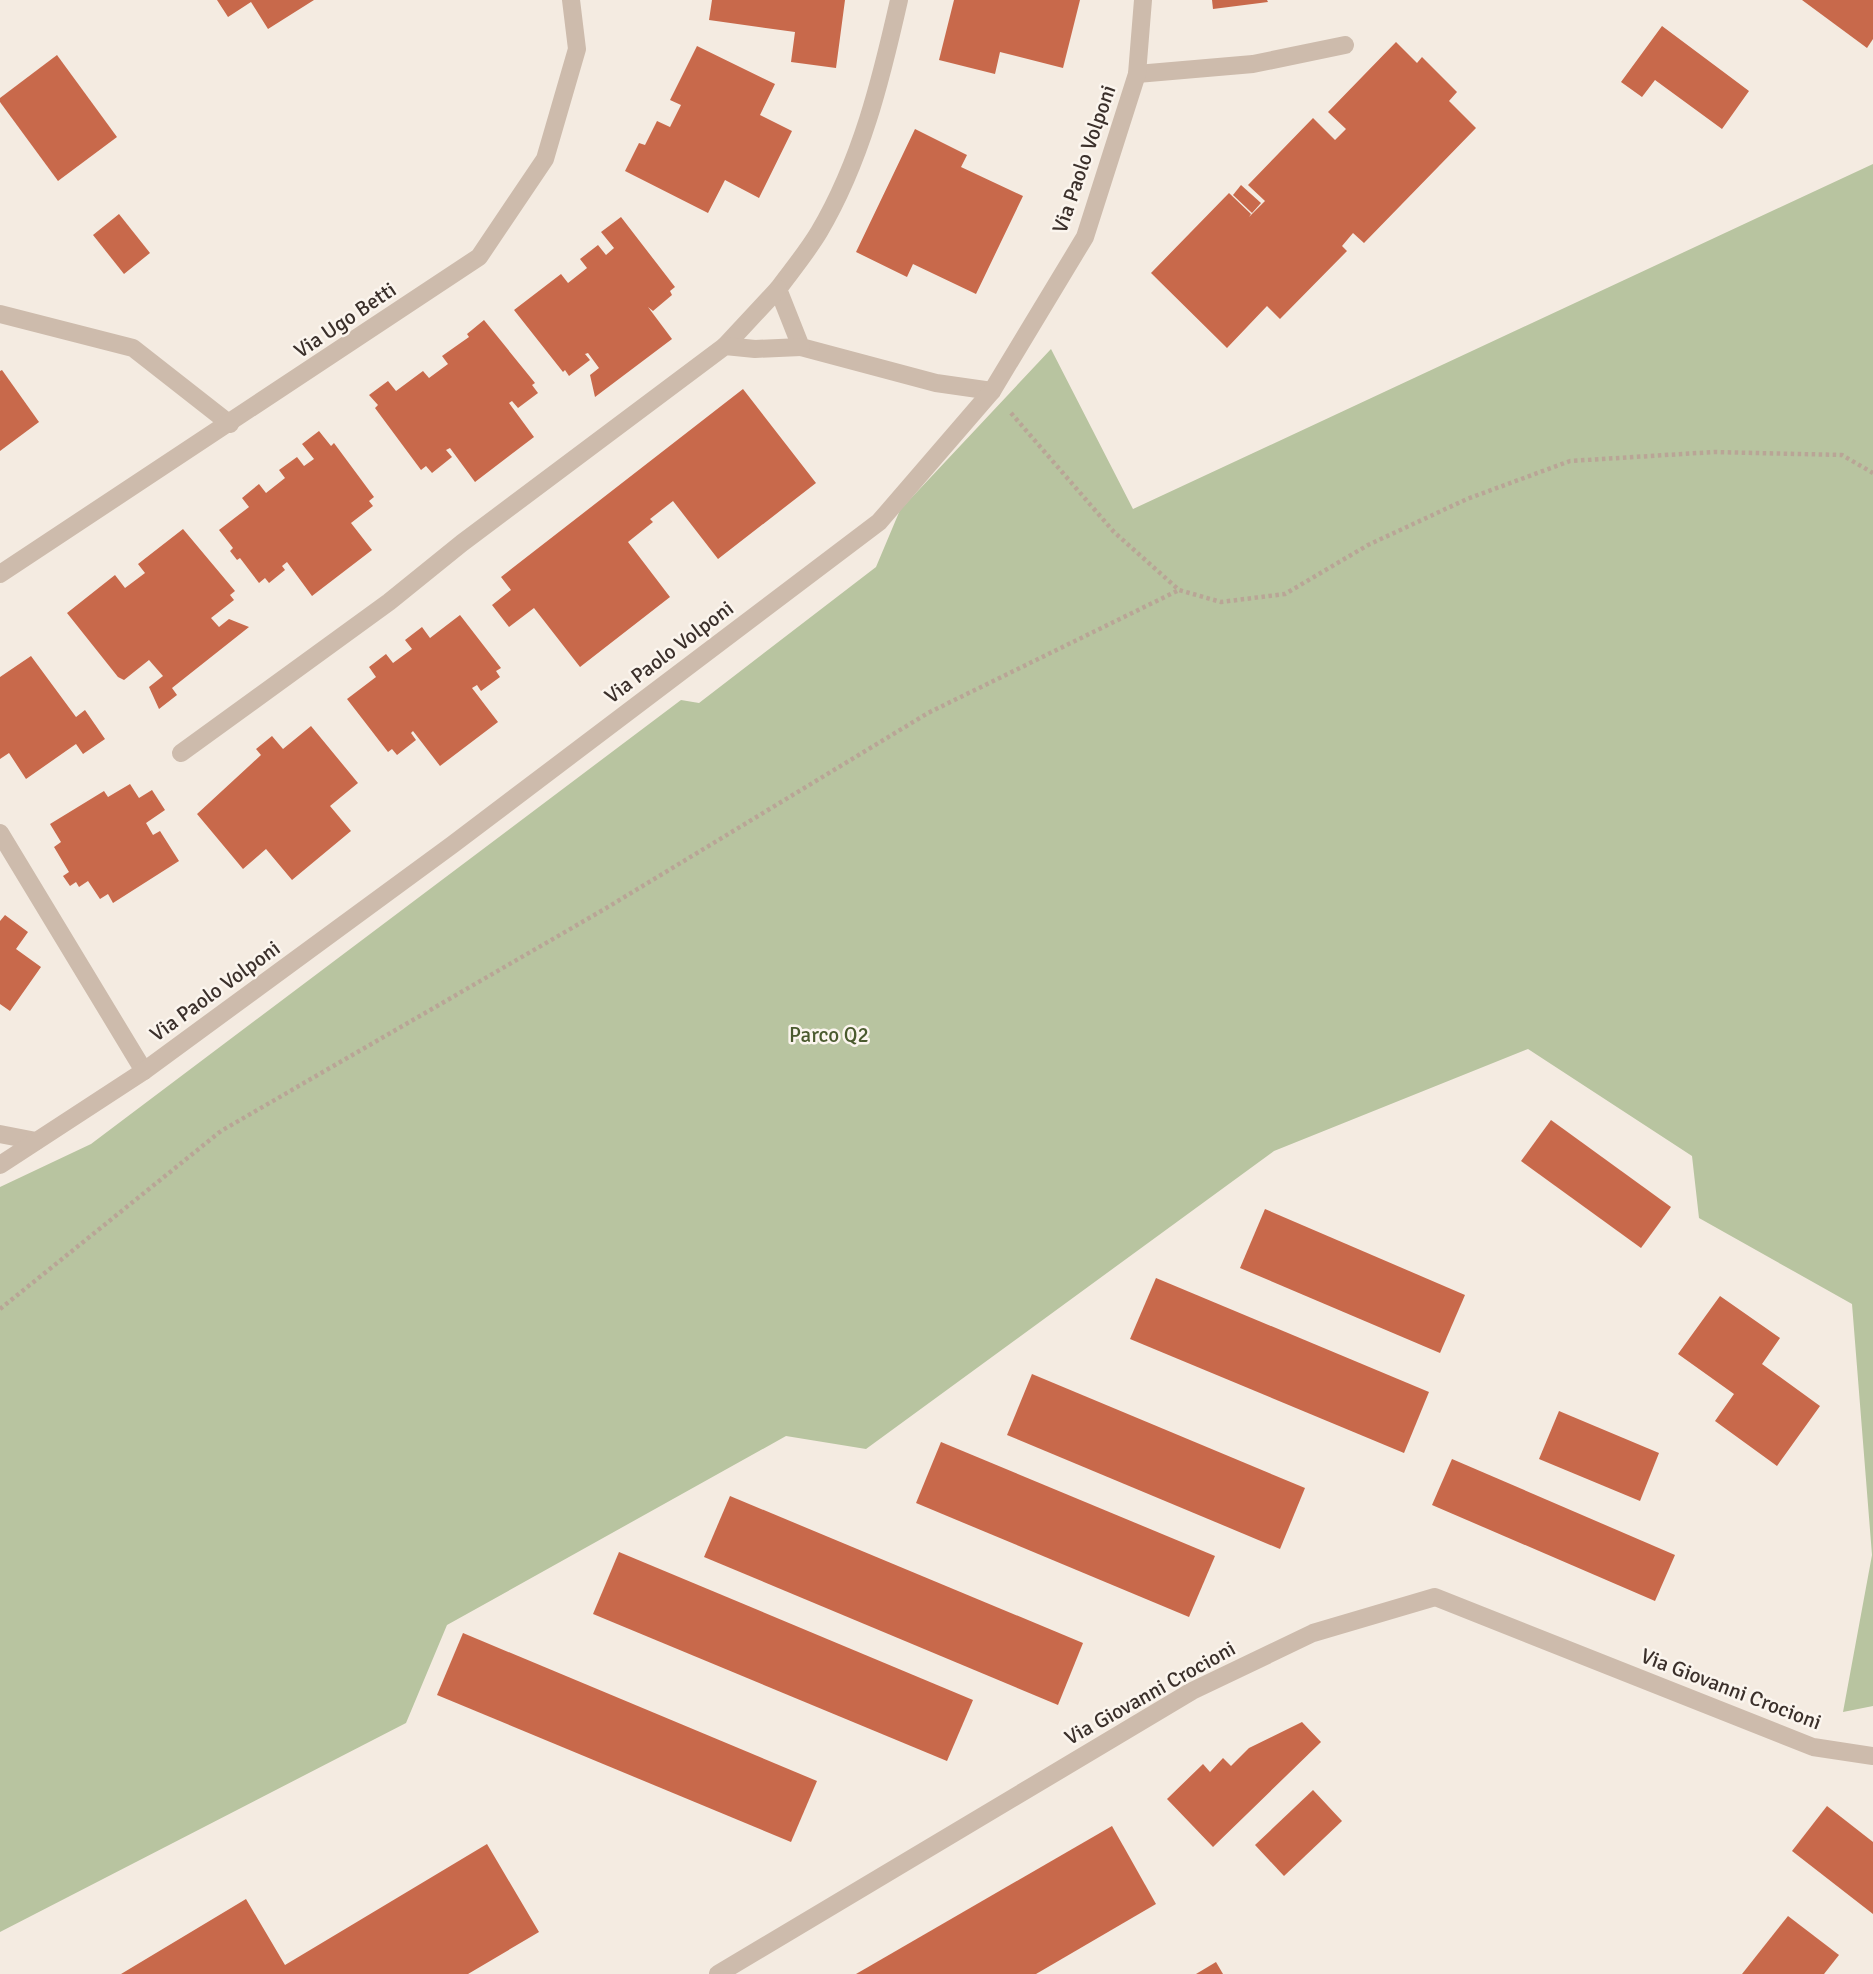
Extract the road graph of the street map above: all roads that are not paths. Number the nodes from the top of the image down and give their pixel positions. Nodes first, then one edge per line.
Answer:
1 (571, 0) edge
2 (899, 0) edge
3 (1143, 0) edge
4 (1345, 45) dead end
5 (1137, 74) junction
6 (778, 289) junction
7 (1, 315) edge
8 (725, 346) junction
9 (800, 347) junction
10 (992, 391) junction
11 (230, 424) junction
12 (0, 574) edge
13 (181, 753) dead end
14 (0, 833) edge
15 (144, 1071) junction
16 (0, 1134) edge
17 (36, 1141) junction
18 (0, 1165) edge
19 (1873, 1756) edge
20 (718, 1974) edge

1 - 11 street, Via Ugo Betti
2 - 6 street
3 - 5 street, Via Paolo Volponi
4 - 5 street
5 - 10 street, Via Paolo Volponi
6 - 8 street
6 - 9 street
7 - 11 street
8 - 9 street
8 - 13 street
9 - 10 street
10 - 15 street, Via Paolo Volponi
11 - 12 street, Via Ugo Betti
14 - 15 street
15 - 17 street, Via Paolo Volponi
16 - 17 street
17 - 18 street, Via Paolo Volponi
19 - 20 street, Via Giovanni Crocioni

